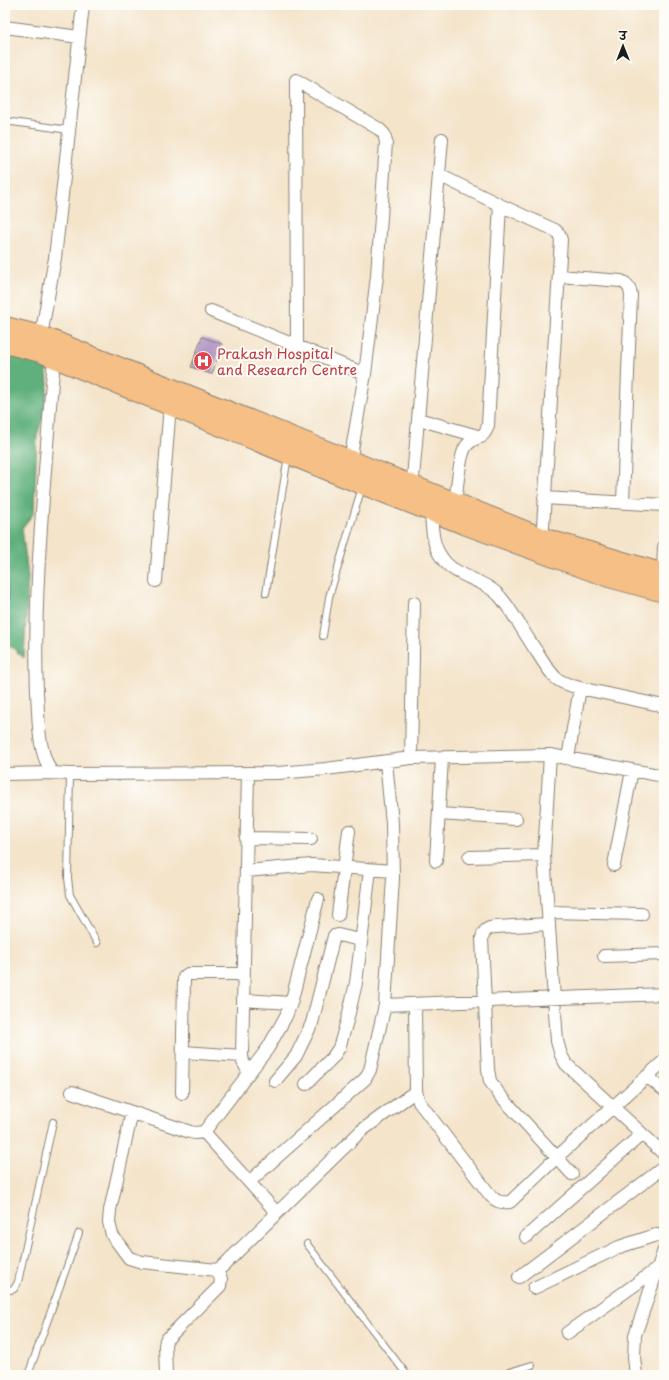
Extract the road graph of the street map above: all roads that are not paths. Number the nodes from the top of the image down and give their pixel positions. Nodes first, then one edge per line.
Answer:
1 (82, 5) edge
2 (5, 27) edge
3 (79, 37) junction
4 (5, 121) edge
5 (69, 130) junction
6 (442, 139) dead end
7 (439, 175) junction
8 (500, 205) junction
9 (559, 276) junction
10 (210, 312) dead end
11 (5, 327) edge
12 (5, 342) edge
13 (51, 345) junction
14 (297, 347) junction
15 (365, 374) junction
16 (170, 405) junction
17 (418, 419) junction
18 (481, 437) junction
19 (290, 445) junction
20 (362, 473) junction
21 (412, 495) junction
22 (544, 498) junction
23 (624, 502) junction
24 (455, 503) junction
25 (664, 504) edge
26 (431, 512) junction
27 (542, 545) junction
28 (664, 547) edge
29 (156, 581) dead end
30 (663, 583) edge
31 (266, 593) dead end
32 (414, 603) dead end
33 (323, 636) dead end
34 (580, 688) junction
35 (664, 706) edge
36 (550, 755) junction
37 (411, 758) junction
38 (442, 758) junction
39 (568, 758) junction
40 (386, 762) junction
41 (632, 770) junction
42 (52, 773) junction
43 (5, 774) edge
44 (70, 774) junction
45 (248, 774) junction
46 (664, 776) edge
47 (439, 814) junction
48 (516, 820) dead end
49 (349, 831) dead end
50 (246, 838) junction
51 (311, 839) dead end
52 (544, 855) junction
53 (469, 857) dead end
54 (436, 861) dead end
55 (614, 865) dead end
56 (345, 867) junction
57 (370, 870) junction
58 (393, 871) junction
59 (246, 872) junction
60 (318, 899) dead end
61 (642, 914) dead end
62 (338, 915) dead end
63 (549, 918) junction
64 (360, 940) junction
65 (97, 943) dead end
66 (664, 954) edge
67 (604, 956) dead end
68 (243, 974) junction
69 (664, 994) edge
70 (554, 998) junction
71 (243, 1000) junction
72 (485, 1001) junction
73 (291, 1003) junction
74 (415, 1004) junction
75 (385, 1005) junction
76 (183, 1052) junction
77 (242, 1056) junction
78 (664, 1061) edge
79 (249, 1073) junction
80 (647, 1076) junction
81 (275, 1081) dead end
82 (306, 1084) dead end
83 (664, 1090) edge
84 (416, 1091) junction
85 (72, 1092) dead end
86 (182, 1093) dead end
87 (612, 1106) junction
88 (132, 1112) junction
89 (53, 1122) dead end
90 (204, 1132) junction
91 (642, 1134) junction
92 (664, 1154) edge
93 (556, 1157) junction
94 (664, 1167) edge
95 (572, 1174) dead end
96 (249, 1182) junction
97 (277, 1214) junction
98 (79, 1233) dead end
99 (664, 1236) edge
100 (526, 1237) dead end
101 (307, 1244) dead end
102 (664, 1250) edge
103 (657, 1269) junction
104 (217, 1270) junction
105 (519, 1277) dead end
106 (534, 1288) dead end
107 (5, 1291) edge
108 (567, 1333) dead end
109 (532, 1365) dead end
110 (28, 1375) edge
111 (166, 1375) edge
112 (407, 1375) edge
113 (500, 1375) edge
114 (636, 1375) edge

1 - 3 street
2 - 3 street
3 - 5 street
4 - 5 lane
5 - 13 street
6 - 7 street
7 - 8 street
7 - 17 street
8 - 9 street
8 - 18 street
9 - 22 street
9 - 23 street
10 - 14 street
11 - 13 highway
12 - 13 highway
13 - 16 highway
13 - 19 highway
13 - 42 street
14 - 15 street
14 - 15 street
15 - 20 street
16 - 19 highway
16 - 29 street
17 - 18 street
17 - 21 street
18 - 24 street
19 - 20 highway
19 - 31 lane
20 - 21 highway
20 - 33 lane
21 - 24 highway
21 - 26 highway
22 - 23 street
22 - 27 street
23 - 25 street
24 - 27 highway
26 - 27 highway
26 - 34 street
27 - 30 highway
28 - 30 street
32 - 37 street
34 - 35 street
34 - 39 street
36 - 38 street
36 - 39 street
36 - 52 street
37 - 38 street
37 - 40 street
38 - 47 street
39 - 41 street
40 - 45 street
40 - 58 street
41 - 46 street
41 - 55 street
42 - 43 street
42 - 44 street
44 - 45 street
44 - 65 lane
45 - 50 street
47 - 48 street
47 - 54 street
49 - 56 street
50 - 51 street
50 - 59 street
52 - 53 street
52 - 63 street
56 - 57 street
56 - 59 street
56 - 62 street
57 - 58 street
57 - 64 street
58 - 75 street
59 - 68 street
60 - 73 street
61 - 63 street
63 - 70 street
63 - 72 street
64 - 81 street
64 - 82 street
66 - 67 street
68 - 71 street
68 - 76 street
69 - 70 street
70 - 72 street
70 - 87 street
71 - 73 street
71 - 77 street
72 - 74 street
72 - 93 street
73 - 79 street
74 - 75 street
74 - 84 street
75 - 96 street
76 - 77 street
76 - 86 street
77 - 79 street
78 - 80 street
79 - 90 street
80 - 83 street
80 - 87 street
84 - 93 street
84 - 97 street
85 - 88 street
87 - 91 street
87 - 93 street
88 - 90 street
88 - 104 street
89 - 107 lane
90 - 96 street
91 - 92 street
91 - 100 street
93 - 95 street
94 - 105 street
96 - 97 street
97 - 104 street
98 - 110 lane
99 - 106 street
101 - 112 lane
102 - 103 street
103 - 108 street
103 - 114 street
104 - 111 street
109 - 113 lane

